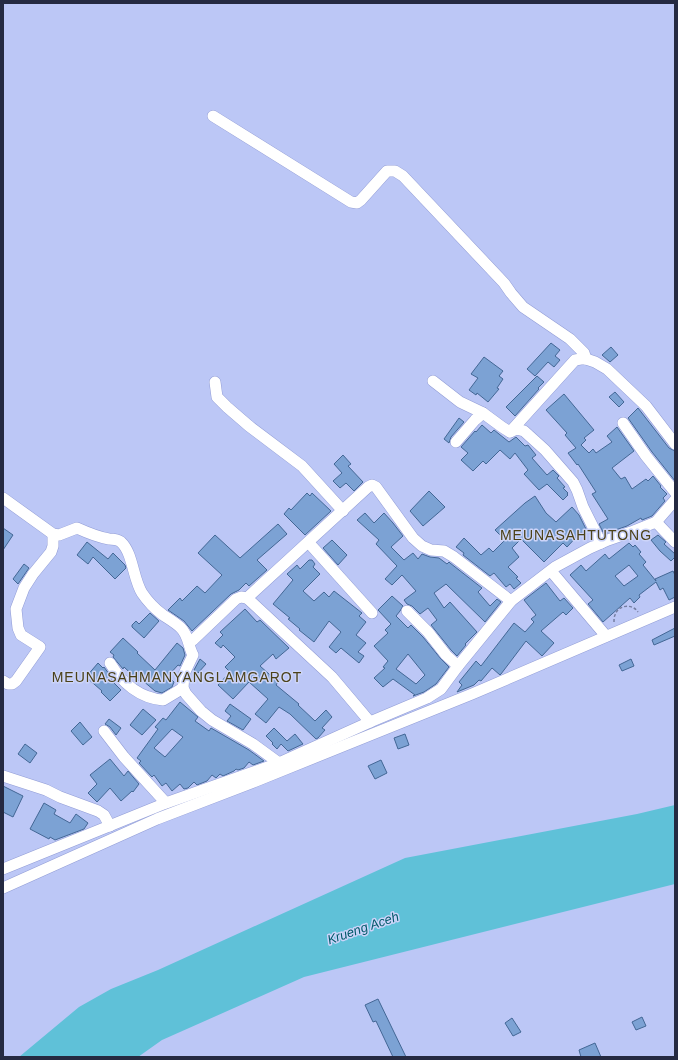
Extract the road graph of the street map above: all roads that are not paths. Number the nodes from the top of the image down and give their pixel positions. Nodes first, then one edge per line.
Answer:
1 (213, 116) dead end
2 (586, 359) junction
3 (433, 381) dead end
4 (215, 382) dead end
5 (483, 413) junction
6 (623, 423) dead end
7 (510, 432) junction
8 (456, 442) dead end
9 (675, 444) edge
10 (675, 492) edge
11 (3, 498) edge
12 (675, 500) edge
13 (343, 511) junction
14 (656, 522) junction
15 (53, 534) junction
16 (675, 542) edge
17 (309, 543) junction
18 (601, 543) junction
19 (550, 571) junction
20 (247, 598) junction
21 (511, 601) junction
22 (675, 607) edge
23 (408, 611) dead end
24 (372, 613) dead end
25 (611, 634) junction
26 (193, 640) dead end
27 (110, 664) dead end
28 (458, 666) junction
29 (3, 681) edge
30 (183, 688) junction
31 (370, 722) junction
32 (104, 731) dead end
33 (279, 763) junction
34 (3, 776) edge
35 (166, 803) junction
36 (110, 826) junction
37 (3, 869) edge
38 (3, 888) edge

1 - 2 street
2 - 7 street
2 - 9 street
3 - 5 street
4 - 13 street
5 - 7 street
5 - 8 street
6 - 10 street
7 - 18 street
11 - 15 street
12 - 14 street
13 - 17 street
13 - 21 street
14 - 16 street
14 - 18 street
15 - 29 street
15 - 30 street
17 - 20 street
17 - 24 street
18 - 19 street
19 - 21 street
19 - 25 street
20 - 26 street
20 - 31 street
21 - 28 street
22 - 25 street
23 - 28 street
25 - 38 street
27 - 30 street
28 - 31 street
30 - 33 street
31 - 33 street
32 - 35 street
33 - 35 street
34 - 36 street
35 - 36 street
36 - 37 street

